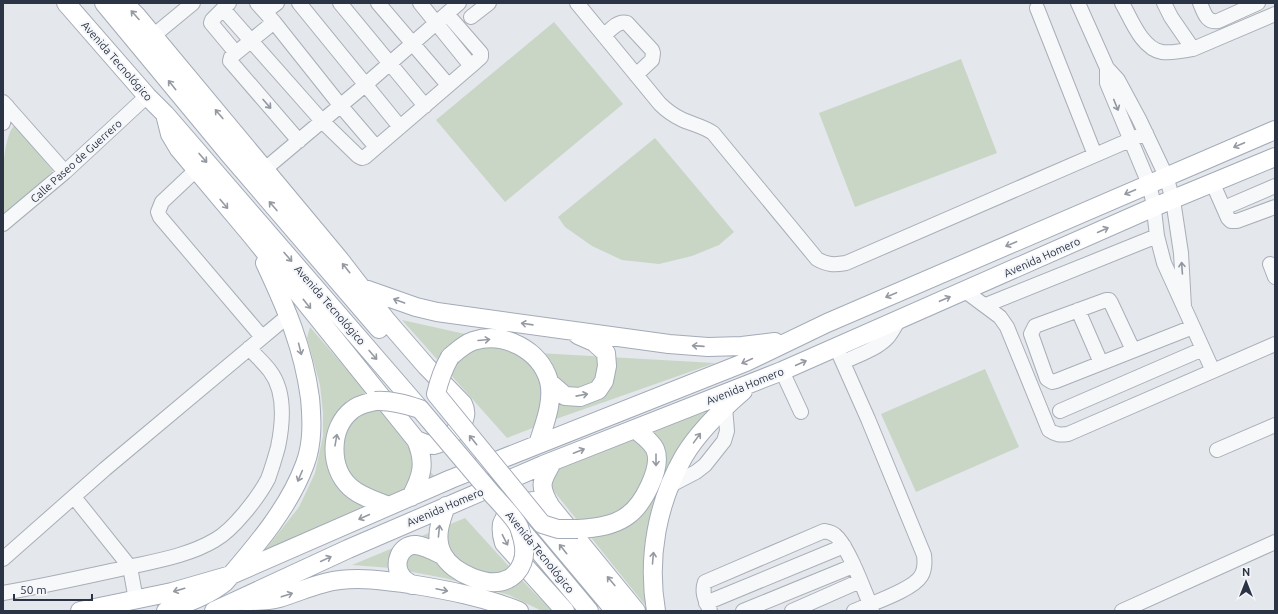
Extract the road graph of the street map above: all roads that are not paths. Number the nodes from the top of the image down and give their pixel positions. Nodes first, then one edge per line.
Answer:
1 (66, 3) edge
2 (104, 3) edge
3 (124, 3) edge
4 (193, 3) edge
5 (277, 3) edge
6 (299, 3) edge
7 (340, 3) edge
8 (378, 3) edge
9 (420, 3) edge
10 (459, 3) edge
11 (489, 3) edge
12 (577, 3) edge
13 (1078, 3) edge
14 (1122, 3) edge
15 (1164, 3) edge
16 (1200, 3) edge
17 (1258, 3) edge
18 (226, 6) edge
19 (1237, 7) edge
20 (1037, 8) dead end
21 (265, 12) edge
22 (1275, 14) edge
23 (471, 18) dead end
24 (442, 19) junction
25 (153, 36) junction
26 (604, 36) junction
27 (250, 41) junction
28 (412, 44) junction
29 (1193, 50) junction
30 (236, 53) junction
31 (389, 64) junction
32 (1106, 68) junction
33 (636, 75) junction
34 (365, 85) junction
35 (448, 85) junction
36 (147, 96) junction
37 (5, 104) edge
38 (340, 105) junction
39 (425, 106) junction
40 (165, 114) junction
41 (322, 121) junction
42 (3, 123) edge
43 (400, 127) junction
44 (1275, 130) edge
45 (1146, 133) junction
46 (1130, 140) junction
47 (299, 141) junction
48 (376, 147) junction
49 (1095, 155) junction
50 (1275, 157) edge
51 (265, 169) junction
52 (196, 170) junction
53 (65, 172) junction
54 (1166, 176) junction
55 (1149, 184) junction
56 (1213, 184) junction
57 (1275, 186) edge
58 (1173, 200) junction
59 (1154, 207) junction
60 (1275, 207) edge
61 (1224, 208) junction
62 (3, 224) edge
63 (252, 236) junction
64 (1157, 236) junction
65 (362, 288) junction
66 (965, 291) junction
67 (986, 305) junction
68 (1184, 307) junction
69 (1078, 310) junction
70 (289, 315) junction
71 (827, 323) junction
72 (549, 327) junction
73 (1193, 327) junction
74 (262, 337) junction
75 (792, 339) junction
76 (1275, 344) edge
77 (249, 348) junction
78 (1203, 349) junction
79 (1133, 350) junction
80 (840, 354) junction
81 (1101, 363) junction
82 (1044, 370) junction
83 (782, 371) junction
84 (1213, 371) junction
85 (1027, 377) junction
86 (549, 382) junction
87 (752, 383) junction
88 (436, 394) junction
89 (420, 409) junction
90 (1060, 411) dead end
91 (801, 412) dead end
92 (1275, 425) edge
93 (635, 429) junction
94 (416, 440) junction
95 (533, 446) junction
96 (1217, 450) dead end
97 (548, 463) junction
98 (74, 497) junction
99 (411, 497) junction
100 (389, 506) junction
101 (446, 506) junction
102 (551, 507) junction
103 (542, 524) junction
104 (518, 526) junction
105 (1275, 542) edge
106 (844, 546) junction
107 (442, 555) junction
108 (3, 559) edge
109 (853, 566) junction
110 (130, 567) junction
111 (231, 576) junction
112 (860, 581) junction
113 (412, 584) junction
114 (3, 593) edge
115 (136, 600) junction
116 (262, 606) edge
117 (708, 607) edge
118 (871, 607) edge
119 (1140, 607) edge
120 (227, 608) edge
121 (80, 611) edge
122 (166, 611) edge
123 (519, 611) edge
124 (566, 611) edge
125 (589, 611) edge
126 (615, 611) edge
127 (636, 611) edge
128 (656, 611) edge
129 (743, 611) edge
130 (792, 611) edge
131 (854, 611) edge
132 (1122, 611) edge

1 - 36 main road, Avenida Tecnológico
88 -> 2 main road, Avenida Tecnológico
25 -> 3 main road
4 - 25 street
5 - 21 street
6 - 34 street
7 - 31 street
8 - 28 street
9 - 24 street
10 - 24 street
11 - 23 street
12 - 26 street
13 - 32 street
14 - 29 street
15 - 29 street
16 - 19 street
17 - 19 street
18 - 27 street
18 - 30 street
20 - 49 street
21 - 27 street
21 - 38 street
22 - 29 street
24 - 28 street
24 - 35 street
51 -> 25 main road
26 - 33 street
26 - 33 street
27 - 30 street
27 - 41 street
28 - 31 street
28 - 35 street
30 -> 47 street
31 - 34 street
31 - 39 street
32 - 45 street
32 -> 46 street
33 - 49 street
34 - 38 street
34 - 43 street
35 - 39 street
36 - 40 main road, Avenida Tecnológico
36 - 53 street, Calle Paseo de Guerrero
37 - 42 street
37 - 53 street
38 - 41 street
38 - 48 street
39 - 43 street
40 - 52 main road
40 -> 89 main road, Avenida Tecnológico
41 - 47 street
41 - 48 street
43 - 48 street
44 -> 54 main road, Avenida Homero
45 - 46 street
45 - 54 street
46 - 49 street
46 - 55 street
47 - 51 street
50 - 56 main road, Avenida Homero
65 -> 51 main road
52 -> 63 main road
52 - 74 street
53 - 62 street, Calle Paseo de Guerrero
54 - 55 main road, Avenida Homero
54 - 58 street
55 - 59 street
55 -> 71 main road, Avenida Homero
56 - 58 main road, Avenida Homero
56 - 61 street
57 - 61 street
58 - 59 main road, Avenida Homero
68 -> 58 street
59 - 64 street
66 -> 59 main road, Avenida Homero
60 - 61 street
63 - 70 main road
63 -> 94 main road
64 - 67 street
64 - 68 street
72 -> 65 main road
65 - 94 main road
66 - 67 street
80 -> 66 main road, Avenida Homero
67 - 85 street
68 - 73 street
69 - 79 street
69 - 81 street
69 - 82 street
70 - 74 street
70 -> 111 main road
71 - 75 main road, Avenida Homero
71 - 80 main road
75 -> 72 main road
86 -> 72 main road
73 - 78 street
73 - 79 street
74 - 77 street
75 -> 95 main road, Avenida Homero
76 - 84 street
77 - 98 street
77 - 110 street
78 - 84 street
78 - 90 street
79 - 81 street
83 -> 80 main road, Avenida Homero
80 - 118 street
81 - 82 street
82 - 85 street
83 - 87 main road, Avenida Homero
83 - 91 street
84 - 85 street
88 -> 86 main road, bridge
86 - 95 main road
87 - 93 main road, Avenida Homero
128 -> 87 main road
103 -> 88 main road, Avenida Tecnológico, bridge
100 -> 89 main road, bridge
89 - 104 main road, Avenida Tecnológico, bridge
92 - 96 street
97 -> 93 main road, Avenida Homero
93 -> 103 main road, bridge
94 - 99 main road
95 - 99 main road, Avenida Homero
97 - 101 main road, Avenida Homero
97 - 102 main road
98 - 108 street
98 - 110 street
99 - 100 main road, Avenida Homero
100 -> 111 main road, Avenida Homero
107 -> 101 main road
120 -> 101 main road, Avenida Homero
102 -> 124 main road
127 -> 102 main road
126 -> 103 main road, Avenida Tecnológico
104 - 107 main road, bridge
104 - 125 main road, Avenida Tecnológico
105 - 119 street
106 - 109 street
106 - 117 street
106 - 117 street
107 - 113 main road
109 - 112 street
109 - 129 street
110 - 114 street
110 - 115 street
111 -> 115 main road, Avenida Homero
111 - 122 main road, Avenida Homero
112 - 118 street
112 - 130 street
116 -> 113 main road
113 -> 123 main road
115 - 121 main road, Avenida Homero
116 - 120 main road
118 - 131 street
119 - 132 street

